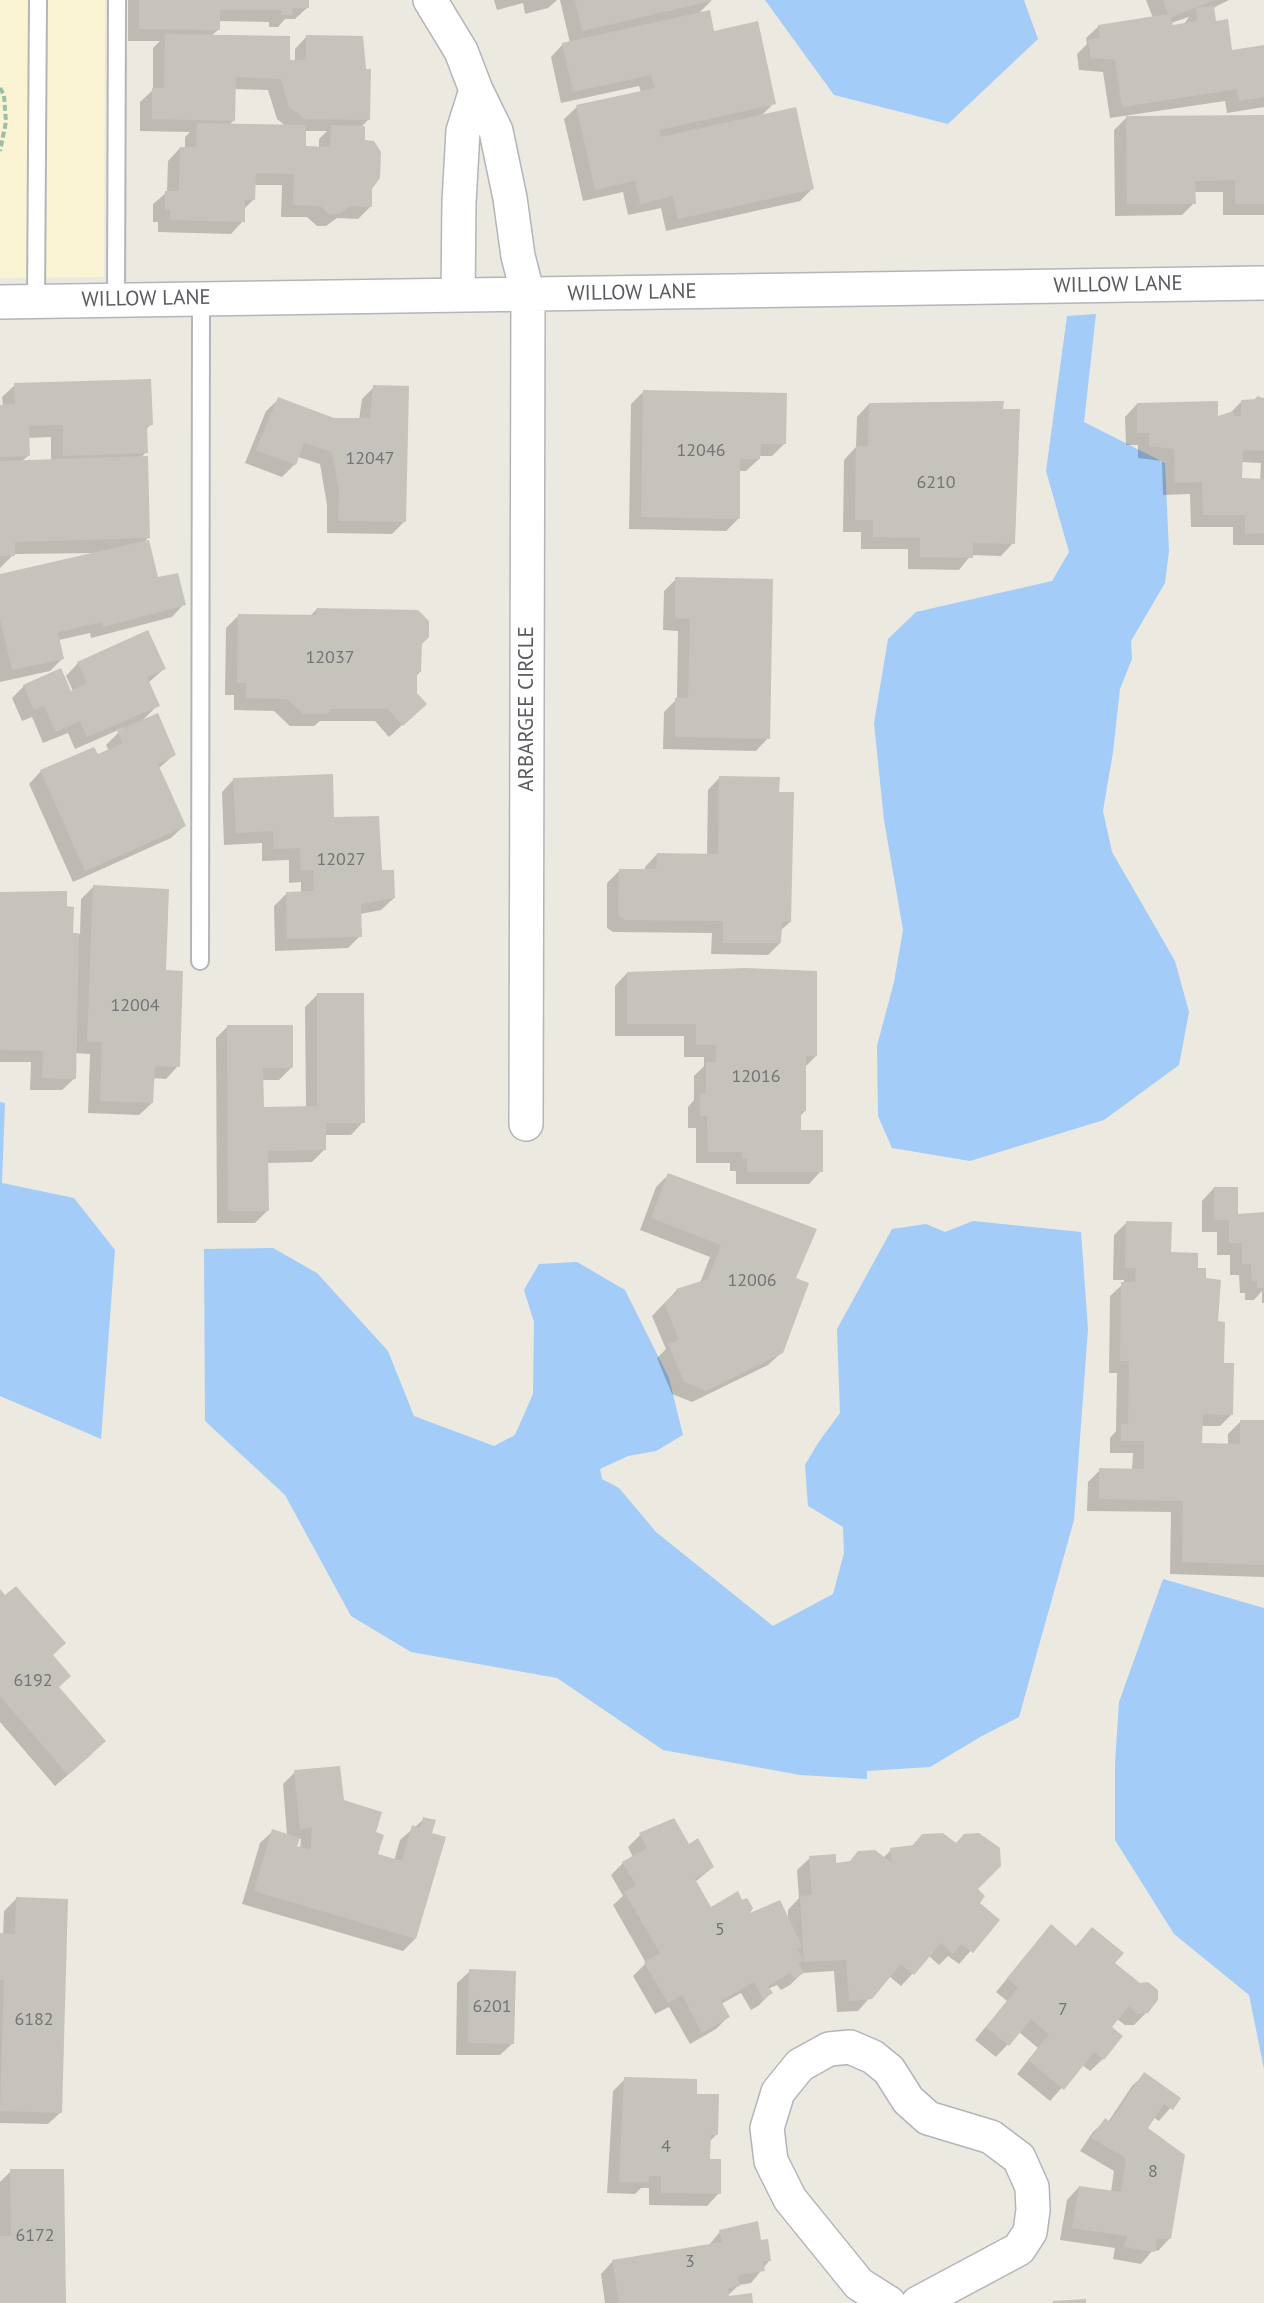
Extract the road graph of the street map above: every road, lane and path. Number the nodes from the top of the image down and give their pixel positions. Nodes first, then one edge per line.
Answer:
1 (38, 0) edge
2 (117, 0) edge
3 (430, 0) edge
4 (0, 88) edge
5 (476, 90) junction
6 (0, 151) edge
7 (1264, 283) edge
8 (458, 295) junction
9 (528, 295) junction
10 (201, 298) junction
11 (116, 299) junction
12 (36, 301) junction
13 (0, 302) edge
14 (200, 961) dead end
15 (526, 1124) dead end
16 (889, 2303) edge
17 (918, 2303) edge

1 - 12 lane
2 - 11 lane
3 - 5 street, ARBARGEE CIRCLE
4 - 6 path
5 - 8 street
5 - 9 street, ARBARGEE CIRCLE
7 - 9 street, WILLOW LANE
8 - 9 street, WILLOW LANE
8 - 10 street, WILLOW LANE
9 - 15 street, ARBARGEE CIRCLE
10 - 11 street, WILLOW LANE
10 - 14 lane
11 - 12 street, WILLOW LANE
12 - 13 street, WILLOW LANE
16 - 17 street

